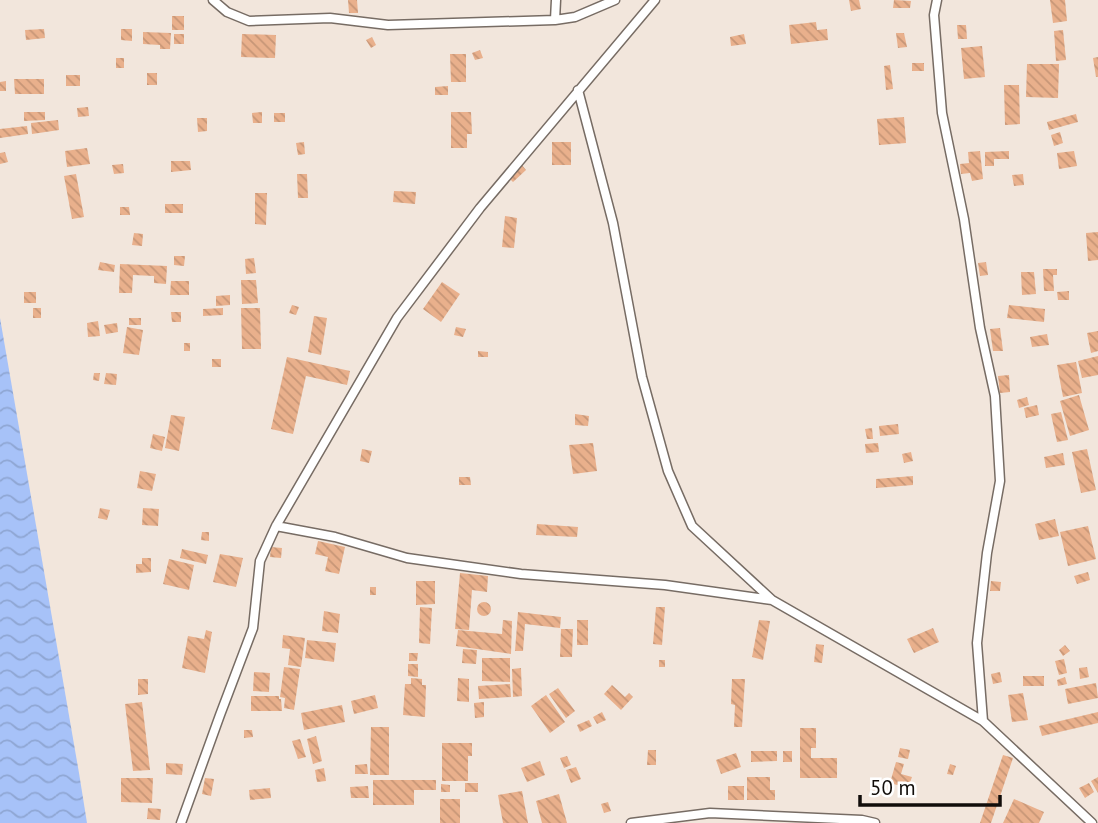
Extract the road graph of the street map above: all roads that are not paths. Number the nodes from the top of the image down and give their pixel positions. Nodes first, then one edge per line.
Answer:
1 (213, 0) edge
2 (556, 0) edge
3 (615, 0) edge
4 (655, 0) edge
5 (937, 0) edge
6 (555, 20) junction
7 (578, 90) junction
8 (276, 526) junction
9 (772, 600) junction
10 (983, 721) junction
11 (181, 823) edge
12 (631, 823) edge
13 (875, 823) edge
14 (1092, 823) edge

1 - 6 lane
2 - 6 lane
3 - 6 lane
4 - 7 lane
5 - 10 lane
7 - 8 lane
7 - 9 lane
8 - 9 lane
8 - 11 lane
9 - 10 lane
10 - 14 lane
12 - 13 lane

